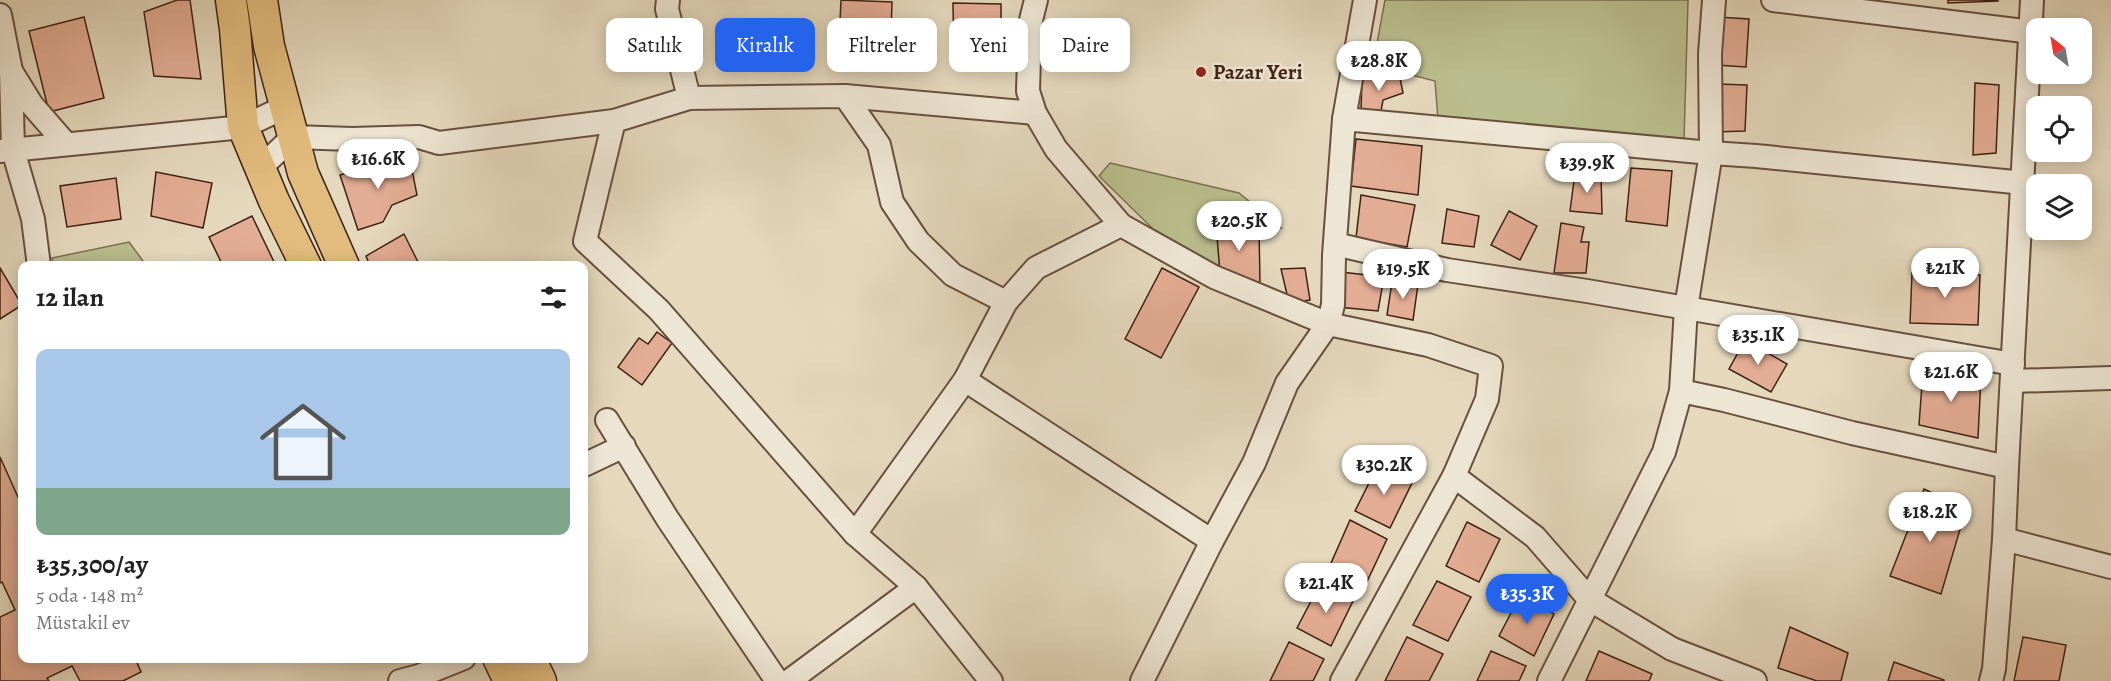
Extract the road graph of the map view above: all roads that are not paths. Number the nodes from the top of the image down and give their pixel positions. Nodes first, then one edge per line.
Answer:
1 (231, 0) edge
2 (262, 0) edge
3 (668, 0) edge
4 (1036, 0) edge
5 (1365, 0) edge
6 (1714, 0) edge
7 (1773, 0) edge
8 (2032, 0) edge
9 (0, 15) edge
10 (2032, 18) edge
11 (2026, 31) edge
12 (3, 41) edge
13 (11, 71) junction
14 (2029, 84) edge
15 (845, 96) junction
16 (688, 98) junction
17 (285, 107) junction
18 (1035, 113) junction
19 (1344, 119) junction
20 (614, 121) junction
21 (243, 127) junction
22 (293, 137) junction
23 (66, 144) junction
24 (7, 150) edge
25 (1711, 153) junction
26 (260, 168) junction
27 (2024, 183) junction
28 (1121, 225) junction
29 (1335, 244) junction
30 (38, 261) edge
31 (304, 261) edge
32 (342, 261) edge
33 (1006, 302) junction
34 (1686, 308) junction
35 (1328, 324) junction
36 (2012, 372) junction
37 (2111, 378) edge
38 (965, 380) junction
39 (1681, 391) junction
40 (607, 420) dead end
41 (624, 446) junction
42 (588, 463) edge
43 (2007, 467) junction
44 (1454, 476) junction
45 (855, 534) junction
46 (2004, 538) junction
47 (1212, 541) junction
48 (2111, 567) edge
49 (916, 587) junction
50 (1589, 599) junction
51 (452, 663) edge
52 (500, 663) edge
53 (532, 663) edge
54 (400, 681) edge
55 (509, 681) edge
56 (541, 681) edge
57 (777, 681) edge
58 (789, 681) edge
59 (991, 681) edge
60 (1142, 681) edge
61 (1342, 681) edge
62 (1549, 681) edge
63 (1755, 681) edge
64 (1991, 681) edge

1 - 21 main road
2 - 17 main road
3 - 16 street
4 - 18 street
5 - 19 street
6 - 25 street
7 - 11 street
8 - 10 street
9 - 12 street
12 - 13 street
13 - 23 street
13 - 24 street
14 - 27 street
15 - 16 street
15 - 18 street
15 - 33 street
16 - 20 street
17 - 21 street
17 - 22 main road
18 - 28 street
19 - 25 street
19 - 29 street
20 - 22 street
20 - 45 street
21 - 23 street
21 - 26 main road
22 - 26 street
22 - 32 main road
23 - 24 street
24 - 30 street
25 - 27 street
25 - 34 street
26 - 31 main road
27 - 36 street
28 - 33 street
28 - 35 street
29 - 34 street
29 - 35 street
33 - 38 street
34 - 36 street
34 - 39 street
35 - 44 street
35 - 47 street
36 - 37 street
36 - 43 street
38 - 45 street
38 - 47 street
39 - 43 street
39 - 50 street
40 - 41 street
41 - 42 street
41 - 57 street
43 - 46 street
44 - 50 street
44 - 61 street
45 - 49 street
46 - 48 street
46 - 64 street
47 - 60 street
49 - 58 street
49 - 59 street
50 - 62 street
50 - 63 street
51 - 54 street
52 - 55 main road
53 - 56 main road

